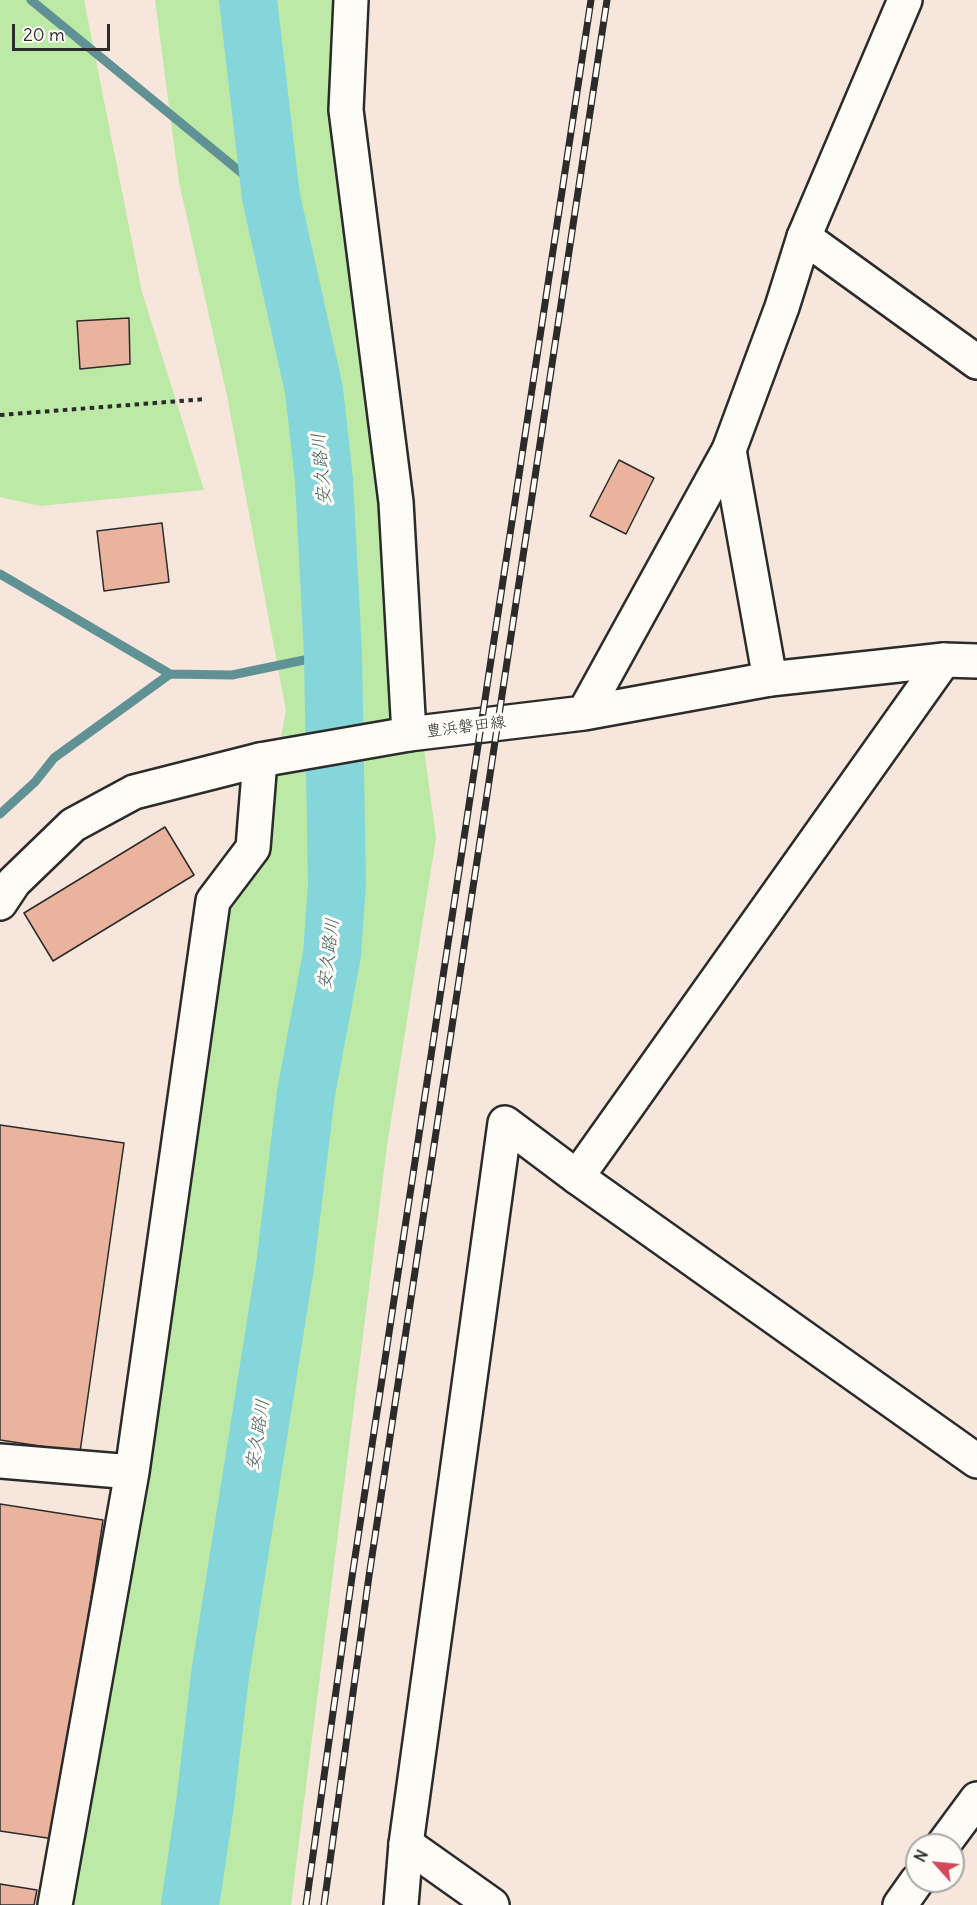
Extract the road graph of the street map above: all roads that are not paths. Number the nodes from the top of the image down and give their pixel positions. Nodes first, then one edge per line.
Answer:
1 (351, 0) edge
2 (905, 0) edge
3 (804, 237) junction
4 (977, 362) edge
5 (729, 450) junction
6 (944, 660) junction
7 (977, 661) edge
8 (770, 678) junction
9 (584, 713) junction
10 (409, 734) junction
11 (268, 758) junction
12 (0, 903) edge
13 (577, 1178) junction
14 (0, 1461) edge
15 (977, 1461) edge
16 (132, 1473) junction
17 (977, 1799) edge
18 (953, 1833) edge
19 (406, 1845) junction
20 (56, 1905) edge
21 (401, 1905) edge
22 (492, 1905) edge

1 - 10 street
2 - 3 street
3 - 4 street
3 - 5 street
5 - 8 street
5 - 9 street
6 - 7 street, 豊浜磐田線
6 - 8 street, 豊浜磐田線
6 - 13 street
8 - 9 street, 豊浜磐田線
9 - 10 street, 豊浜磐田線
10 - 11 street, 豊浜磐田線
11 - 12 street, 豊浜磐田線
11 - 16 street
13 - 15 street
13 - 19 street
14 - 16 street
16 - 20 street
17 - 18 street
19 - 21 street
19 - 22 street

